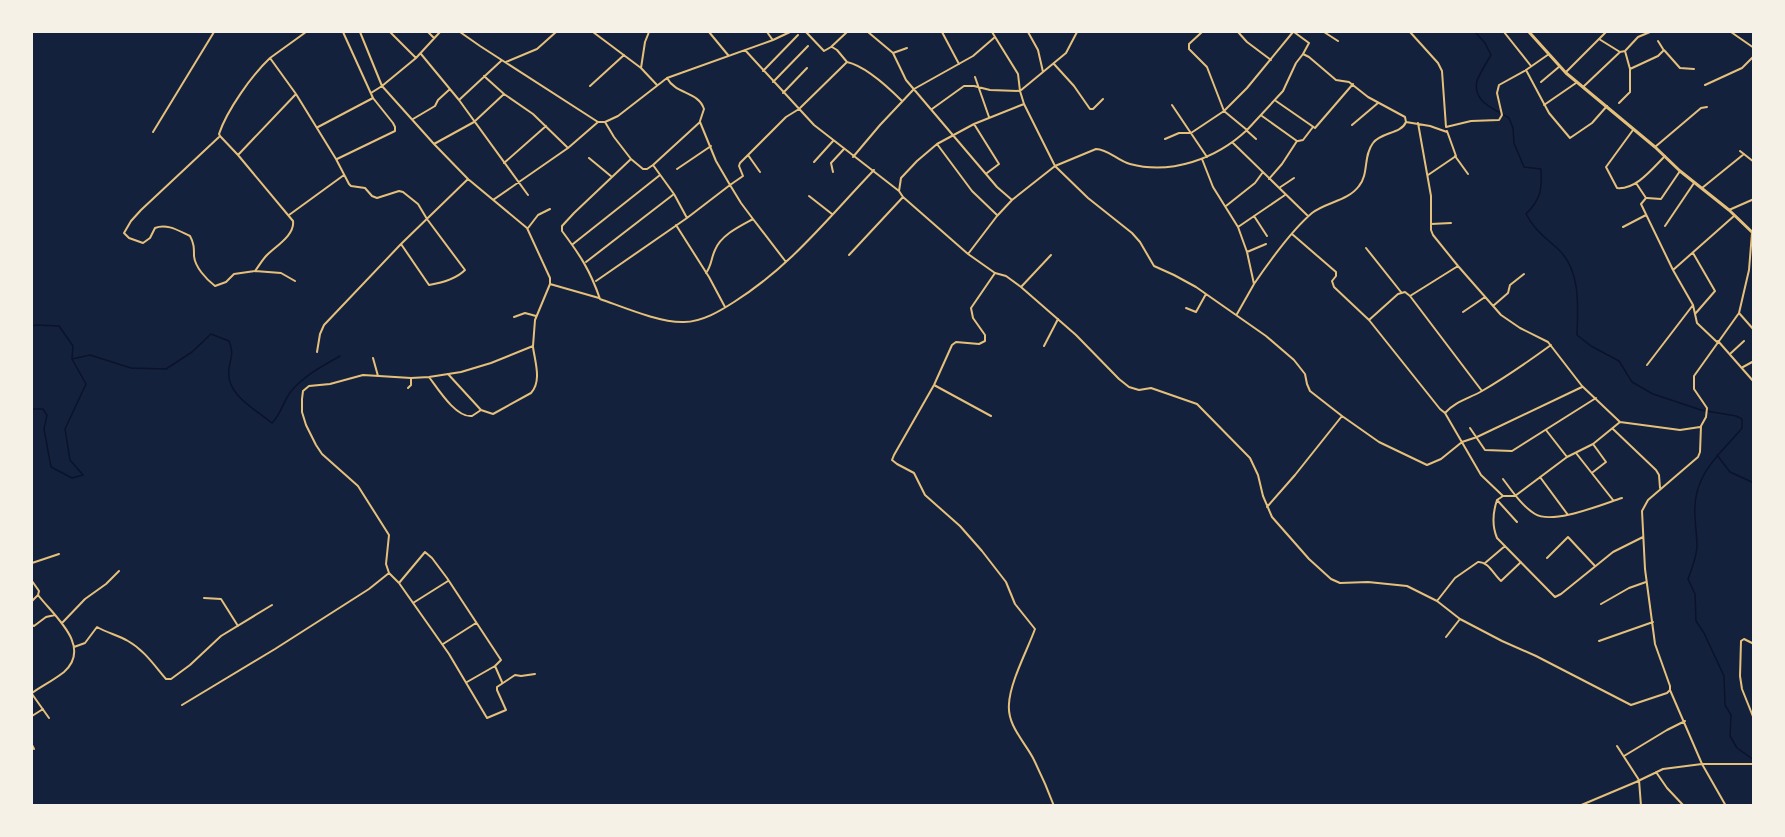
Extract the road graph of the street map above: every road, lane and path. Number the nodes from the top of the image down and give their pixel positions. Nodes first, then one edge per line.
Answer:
1 (214, 32) edge
2 (306, 32) edge
3 (343, 32) edge
4 (360, 32) edge
5 (390, 32) edge
6 (428, 32) edge
7 (440, 32) edge
8 (460, 32) edge
9 (556, 32) edge
10 (593, 32) edge
11 (649, 32) edge
12 (709, 32) edge
13 (767, 32) edge
14 (790, 32) edge
15 (806, 32) edge
16 (847, 32) edge
17 (868, 32) edge
18 (942, 32) edge
19 (992, 32) edge
20 (1028, 32) edge
21 (1077, 32) edge
22 (1202, 32) edge
23 (1238, 32) edge
24 (1294, 32) edge
25 (1324, 32) edge
26 (1410, 32) edge
27 (1504, 32) edge
28 (1529, 32) edge
29 (1606, 32) edge
30 (1650, 32) edge
31 (1731, 32) edge
32 (798, 35) dead end
33 (995, 37) junction
34 (434, 39) junction
35 (1599, 39) junction
36 (773, 40) junction
37 (1338, 41) dead end
38 (1658, 41) dead end
39 (808, 46) dead end
40 (831, 47) junction
41 (907, 48) dead end
42 (1754, 48) edge
43 (745, 50) junction
44 (1664, 50) junction
45 (1625, 51) junction
46 (1620, 52) junction
47 (894, 53) junction
48 (421, 54) junction
49 (1303, 54) junction
50 (1549, 54) junction
51 (624, 55) junction
52 (728, 56) junction
53 (1754, 56) edge
54 (270, 58) junction
55 (417, 58) junction
56 (502, 60) junction
57 (1271, 60) junction
58 (506, 62) junction
59 (848, 62) junction
60 (960, 64) junction
61 (1054, 64) junction
62 (1532, 66) junction
63 (1560, 66) junction
64 (807, 68) dead end
65 (641, 69) junction
66 (1630, 69) junction
67 (1694, 69) dead end
68 (1526, 70) junction
69 (763, 71) junction
70 (1043, 72) junction
71 (1566, 73) junction
72 (484, 76) junction
73 (975, 77) dead end
74 (667, 78) junction
75 (773, 82) junction
76 (1541, 82) dead end
77 (1577, 82) junction
78 (1353, 84) junction
79 (1705, 85) dead end
80 (382, 86) junction
81 (590, 86) dead end
82 (657, 86) junction
83 (979, 87) junction
84 (1584, 87) junction
85 (450, 89) junction
86 (914, 89) junction
87 (1020, 91) junction
88 (371, 93) junction
89 (783, 93) junction
90 (296, 94) junction
91 (504, 94) junction
92 (373, 99) junction
93 (1103, 99) dead end
94 (459, 100) junction
95 (902, 101) junction
96 (1275, 101) junction
97 (1378, 103) junction
98 (1619, 103) dead end
99 (1024, 104) junction
100 (1172, 105) dead end
101 (1544, 105) junction
102 (1607, 106) junction
103 (1707, 107) dead end
104 (799, 108) junction
105 (932, 110) junction
106 (1224, 111) junction
107 (1261, 116) junction
108 (989, 117) junction
109 (412, 120) junction
110 (474, 122) junction
111 (598, 122) junction
112 (700, 122) junction
113 (1406, 122) junction
114 (605, 123) junction
115 (1418, 123) junction
116 (974, 124) junction
117 (1353, 124) dead end
118 (546, 126) junction
119 (1446, 127) junction
120 (317, 128) junction
121 (1313, 128) junction
122 (1634, 129) junction
123 (1247, 130) junction
124 (153, 132) dead end
125 (1191, 132) junction
126 (1447, 132) junction
127 (954, 135) junction
128 (220, 136) junction
129 (1165, 139) dead end
130 (1256, 139) dead end
131 (833, 141) junction
132 (1297, 141) junction
133 (1233, 143) junction
134 (434, 144) junction
135 (937, 144) junction
136 (711, 146) junction
137 (1655, 147) junction
138 (568, 148) junction
139 (844, 149) junction
140 (1740, 151) dead end
141 (1744, 154) junction
142 (238, 155) junction
143 (748, 155) junction
144 (1455, 156) junction
145 (1665, 156) junction
146 (853, 157) junction
147 (1207, 157) junction
148 (589, 158) dead end
149 (336, 159) junction
150 (631, 159) junction
151 (1202, 159) junction
152 (814, 162) dead end
153 (1754, 162) edge
154 (504, 163) junction
155 (654, 165) junction
156 (1055, 166) junction
157 (677, 169) dead end
158 (874, 170) junction
159 (1680, 171) junction
160 (760, 172) dead end
161 (833, 172) dead end
162 (1263, 172) junction
163 (986, 174) junction
164 (1468, 174) dead end
165 (344, 175) junction
166 (660, 175) junction
167 (1428, 176) junction
168 (613, 177) junction
169 (1294, 178) dead end
170 (468, 179) junction
171 (1269, 179) junction
172 (518, 182) junction
173 (1636, 183) junction
174 (1694, 183) junction
175 (730, 185) junction
176 (1279, 188) junction
177 (1702, 189) junction
178 (899, 191) junction
179 (674, 194) junction
180 (528, 195) dead end
181 (1285, 195) junction
182 (809, 196) dead end
183 (903, 197) junction
184 (1646, 198) junction
185 (1754, 199) edge
186 (493, 200) junction
187 (1012, 200) junction
188 (1224, 207) junction
189 (550, 209) dead end
190 (1729, 210) junction
191 (832, 214) junction
192 (288, 215) junction
193 (1646, 215) junction
194 (1734, 215) junction
195 (997, 216) junction
196 (1254, 216) junction
197 (1309, 216) junction
198 (687, 218) junction
199 (427, 219) junction
200 (753, 219) junction
201 (1451, 223) dead end
202 (1431, 224) junction
203 (676, 225) junction
204 (1665, 226) dead end
205 (1238, 227) junction
206 (1623, 227) dead end
207 (527, 228) junction
208 (1292, 234) junction
209 (1753, 234) edge
210 (1267, 236) dead end
211 (401, 244) junction
212 (572, 244) junction
213 (1266, 244) dead end
214 (1366, 248) dead end
215 (1247, 252) junction
216 (1693, 253) junction
217 (968, 254) junction
218 (849, 255) dead end
219 (1051, 255) dead end
220 (585, 262) junction
221 (787, 263) junction
222 (1458, 267) junction
223 (1673, 270) junction
224 (255, 271) junction
225 (706, 273) junction
226 (994, 273) junction
227 (1524, 274) dead end
228 (295, 281) dead end
229 (595, 281) junction
230 (550, 284) junction
231 (1254, 284) junction
232 (1021, 288) junction
233 (1401, 292) junction
234 (1206, 294) junction
235 (1410, 296) junction
236 (1485, 297) junction
237 (600, 299) junction
238 (1693, 305) junction
239 (1493, 306) junction
240 (725, 307) junction
241 (1186, 308) dead end
242 (1463, 312) dead end
243 (1738, 313) junction
244 (1237, 314) junction
245 (1695, 314) junction
246 (536, 316) junction
247 (514, 317) dead end
248 (1058, 319) junction
249 (1369, 320) junction
250 (1754, 330) edge
251 (1744, 341) dead end
252 (1717, 342) junction
253 (1551, 345) junction
254 (533, 346) junction
255 (1044, 346) dead end
256 (317, 352) dead end
257 (1731, 354) junction
258 (374, 358) dead end
259 (1754, 361) edge
260 (1647, 365) dead end
261 (1742, 368) junction
262 (448, 374) junction
263 (378, 376) junction
264 (429, 377) junction
265 (411, 378) junction
266 (1754, 382) edge
267 (934, 385) junction
268 (1582, 386) junction
269 (408, 388) dead end
270 (1482, 391) junction
271 (1596, 398) junction
272 (481, 410) junction
273 (1445, 413) junction
274 (991, 416) dead end
275 (1342, 417) junction
276 (1620, 422) junction
277 (1701, 426) junction
278 (1470, 428) dead end
279 (1613, 429) junction
280 (1546, 430) junction
281 (1477, 437) junction
282 (1462, 442) junction
283 (1593, 444) junction
284 (1576, 453) junction
285 (1567, 458) junction
286 (1592, 473) junction
287 (1540, 477) junction
288 (1503, 479) dead end
289 (1660, 488) junction
290 (1503, 496) junction
291 (1515, 496) junction
292 (1622, 498) dead end
293 (1497, 500) junction
294 (1613, 501) junction
295 (1267, 507) junction
296 (1568, 515) junction
297 (1517, 522) dead end
298 (1642, 537) junction
299 (1505, 546) junction
300 (59, 554) dead end
301 (1547, 558) dead end
302 (1521, 561) junction
303 (32, 563) edge
304 (1485, 563) junction
305 (1595, 566) junction
306 (119, 570) dead end
307 (389, 573) junction
308 (448, 580) junction
309 (32, 581) edge
310 (1646, 582) junction
311 (399, 583) junction
312 (38, 595) junction
313 (204, 598) dead end
314 (32, 601) edge
315 (1437, 602) junction
316 (413, 603) junction
317 (1601, 604) dead end
318 (272, 605) dead end
319 (56, 615) junction
320 (1460, 619) junction
321 (1653, 622) junction
322 (62, 623) junction
323 (476, 623) junction
324 (32, 625) edge
325 (237, 626) junction
326 (1446, 637) dead end
327 (1599, 641) dead end
328 (443, 644) junction
329 (1754, 644) edge
330 (74, 647) junction
331 (495, 666) junction
332 (535, 674) dead end
333 (467, 682) junction
334 (502, 682) junction
335 (1670, 690) junction
336 (32, 694) edge
337 (182, 705) dead end
338 (43, 709) junction
339 (32, 716) edge
340 (49, 718) dead end
341 (1754, 718) edge
342 (1684, 721) junction
343 (1617, 746) dead end
344 (1624, 756) junction
345 (1702, 764) junction
346 (1754, 764) edge
347 (1656, 772) junction
348 (1639, 780) junction
349 (1725, 804) edge
350 (1054, 806) edge
351 (1579, 806) edge
352 (1641, 806) edge
353 (1684, 806) edge
354 (1719, 806) edge

1 - 124 street
2 - 54 street
3 - 88 street
4 - 80 street
5 - 55 street
6 - 34 street
7 - 34 street
8 - 56 street
9 - 58 street
10 - 51 street
11 - 65 street
12 - 52 street
13 - 36 street
14 - 36 street
15 - 40 street
16 - 40 street
17 - 47 street
18 - 60 street
19 - 33 street
20 - 70 street
21 - 61 street
22 - 106 street
23 - 57 street
24 - 49 street
24 - 57 street
25 - 37 street
26 - 119 street
27 - 62 street
28 - 50 main road
29 - 35 street
30 - 45 street
31 - 42 street
32 - 69 street
33 - 60 street
33 - 87 street
34 - 48 street
35 - 46 street
35 - 71 street
36 - 43 street
38 - 44 street
39 - 75 street
40 - 59 street
41 - 47 street
43 - 52 street
43 - 69 street
44 - 66 street
44 - 67 street
45 - 46 street
45 - 66 street
46 - 84 street
47 - 86 street
48 - 55 street
48 - 85 street
49 - 78 street
49 - 96 street
50 - 62 street
50 - 63 main road
51 - 65 street
51 - 81 street
52 - 74 street
53 - 79 street
54 - 90 street
54 - 128 street
55 - 80 street
56 - 58 street
56 - 72 street
57 - 106 street
58 - 111 street
59 - 95 street
59 - 104 street
60 - 86 street
61 - 70 street
61 - 93 street
62 - 68 street
63 - 71 main road
63 - 76 street
64 - 89 street
65 - 82 street
66 - 98 street
68 - 101 street
68 - 119 street
69 - 75 street
70 - 87 street
71 - 77 main road
72 - 91 street
72 - 94 street
73 - 83 street
74 - 82 street
74 - 112 street
75 - 89 street
77 - 84 main road
77 - 101 street
78 - 97 street
78 - 121 street
80 - 88 street
80 - 109 street
82 - 114 street
83 - 87 street
83 - 105 street
83 - 108 street
84 - 102 main road
85 - 94 street
85 - 109 street
86 - 95 street
86 - 105 street
87 - 99 street
88 - 92 street
89 - 104 street
90 - 120 street
90 - 142 street
91 - 110 street
91 - 118 street
92 - 120 street
92 - 149 street
94 - 110 street
95 - 146 street
96 - 107 street
96 - 121 street
97 - 113 street
97 - 117 street
99 - 108 street
99 - 156 street
100 - 125 street
101 - 102 street
102 - 122 main road
103 - 137 street
104 - 131 street
104 - 143 street
105 - 127 street
106 - 123 street
106 - 125 street
107 - 123 street
107 - 132 street
108 - 116 street
109 - 134 street
110 - 134 street
110 - 154 street
111 - 114 street
111 - 138 street
112 - 136 street
112 - 155 street
113 - 115 street
113 - 197 street
114 - 150 street
115 - 126 street
115 - 167 street
116 - 127 street
116 - 163 street
118 - 138 street
118 - 154 street
119 - 126 street
120 - 149 street
121 - 132 street
122 - 137 main road
122 - 173 street
123 - 130 street
123 - 133 street
125 - 129 street
125 - 147 street
126 - 144 street
127 - 135 street
127 - 163 street
128 - 142 street
128 - 224 street
131 - 139 street
131 - 152 street
132 - 171 street
133 - 147 street
133 - 162 street
134 - 170 street
135 - 178 street
135 - 195 street
136 - 157 street
136 - 175 street
137 - 145 main road
138 - 172 street
139 - 146 street
139 - 161 street
140 - 141 street
141 - 153 street
141 - 177 street
142 - 192 street
143 - 160 street
143 - 175 street
144 - 164 street
144 - 167 street
145 - 159 main road
145 - 173 street
146 - 158 street
147 - 151 street
148 - 168 street
149 - 165 street
150 - 155 street
150 - 168 street
151 - 156 street
151 - 188 street
154 - 172 street
155 - 166 street
156 - 187 street
156 - 234 street
158 - 178 street
158 - 191 street
159 - 174 main road
159 - 184 street
162 - 171 street
162 - 188 street
163 - 187 street
165 - 192 street
165 - 199 street
166 - 179 street
166 - 212 street
167 - 202 street
168 - 212 street
169 - 176 street
170 - 186 street
170 - 199 street
171 - 176 street
172 - 180 street
172 - 186 street
173 - 184 street
174 - 177 main road
174 - 204 street
175 - 198 street
175 - 200 street
176 - 181 street
177 - 190 main road
178 - 183 street
179 - 198 street
179 - 220 street
181 - 196 street
181 - 197 street
182 - 191 street
183 - 217 street
183 - 218 street
184 - 193 street
185 - 190 street
186 - 207 street
187 - 195 street
188 - 205 street
189 - 207 street
190 - 194 main road
191 - 221 street
192 - 224 street
193 - 206 street
193 - 223 street
194 - 209 main road
194 - 216 street
195 - 217 street
196 - 205 street
196 - 210 street
197 - 208 street
198 - 203 street
199 - 211 street
199 - 211 street
200 - 221 street
200 - 225 street
201 - 202 street
202 - 222 street
203 - 225 street
203 - 229 street
205 - 215 street
207 - 230 street
208 - 231 street
208 - 249 street
209 - 243 street
211 - 256 street
212 - 220 street
213 - 215 street
214 - 233 street
215 - 231 street
216 - 223 street
216 - 245 street
217 - 226 street
219 - 232 street
220 - 229 street
221 - 240 street
222 - 235 street
222 - 236 street
223 - 238 street
224 - 228 street
225 - 240 street
226 - 232 street
226 - 267 street
227 - 239 street
229 - 237 street
230 - 237 street
230 - 246 street
231 - 244 street
232 - 248 street
233 - 235 street
233 - 249 street
234 - 241 street
234 - 244 street
235 - 270 street
236 - 239 street
236 - 242 street
237 - 240 street
238 - 245 street
238 - 260 street
239 - 253 street
243 - 250 street
243 - 252 street
244 - 275 street
245 - 252 street
246 - 247 street
246 - 254 street
248 - 255 street
248 - 295 street
249 - 273 street
251 - 257 street
252 - 257 street
252 - 277 street
253 - 268 street
253 - 270 street
254 - 262 street
254 - 272 street
257 - 261 street
258 - 263 street
259 - 261 street
261 - 266 street
262 - 264 street
262 - 272 street
263 - 265 street
263 - 307 street
264 - 265 street
264 - 272 street
265 - 269 street
267 - 274 street
267 - 350 street
268 - 271 street
268 - 281 street
270 - 273 street
271 - 276 street
271 - 280 street
273 - 282 street
275 - 282 street
275 - 295 street
276 - 277 street
276 - 279 street
277 - 289 street
278 - 281 street
279 - 283 street
279 - 289 street
280 - 281 street
280 - 285 street
281 - 282 street
282 - 290 street
283 - 284 street
283 - 286 street
284 - 285 street
284 - 286 street
285 - 287 street
286 - 294 street
287 - 291 street
287 - 296 street
288 - 291 street
289 - 298 street
290 - 291 street
290 - 293 street
291 - 296 street
292 - 294 street
293 - 297 street
293 - 299 street
294 - 296 street
295 - 315 street
298 - 305 street
298 - 310 street
299 - 302 street
299 - 304 street
300 - 303 street
301 - 305 street
302 - 304 street
302 - 305 street
304 - 315 street
306 - 322 street
307 - 311 street
307 - 337 street
308 - 311 street
308 - 316 street
308 - 323 street
309 - 312 street
310 - 317 street
310 - 321 street
311 - 316 street
312 - 314 street
312 - 319 street
313 - 325 street
315 - 320 street
316 - 328 street
318 - 325 street
319 - 322 street
319 - 324 street
320 - 326 street
320 - 335 street
321 - 327 street
321 - 335 street
322 - 330 street
323 - 328 street
323 - 331 street
325 - 330 street
328 - 333 street
329 - 341 street
330 - 336 street
331 - 333 street
331 - 334 street
332 - 334 street
333 - 334 street
335 - 342 street
336 - 338 street
338 - 339 street
338 - 340 street
342 - 344 street
342 - 345 street
343 - 344 street
344 - 348 street
345 - 346 street
345 - 347 street
345 - 349 street
347 - 348 street
347 - 353 street
348 - 351 street
348 - 352 street
349 - 354 street

